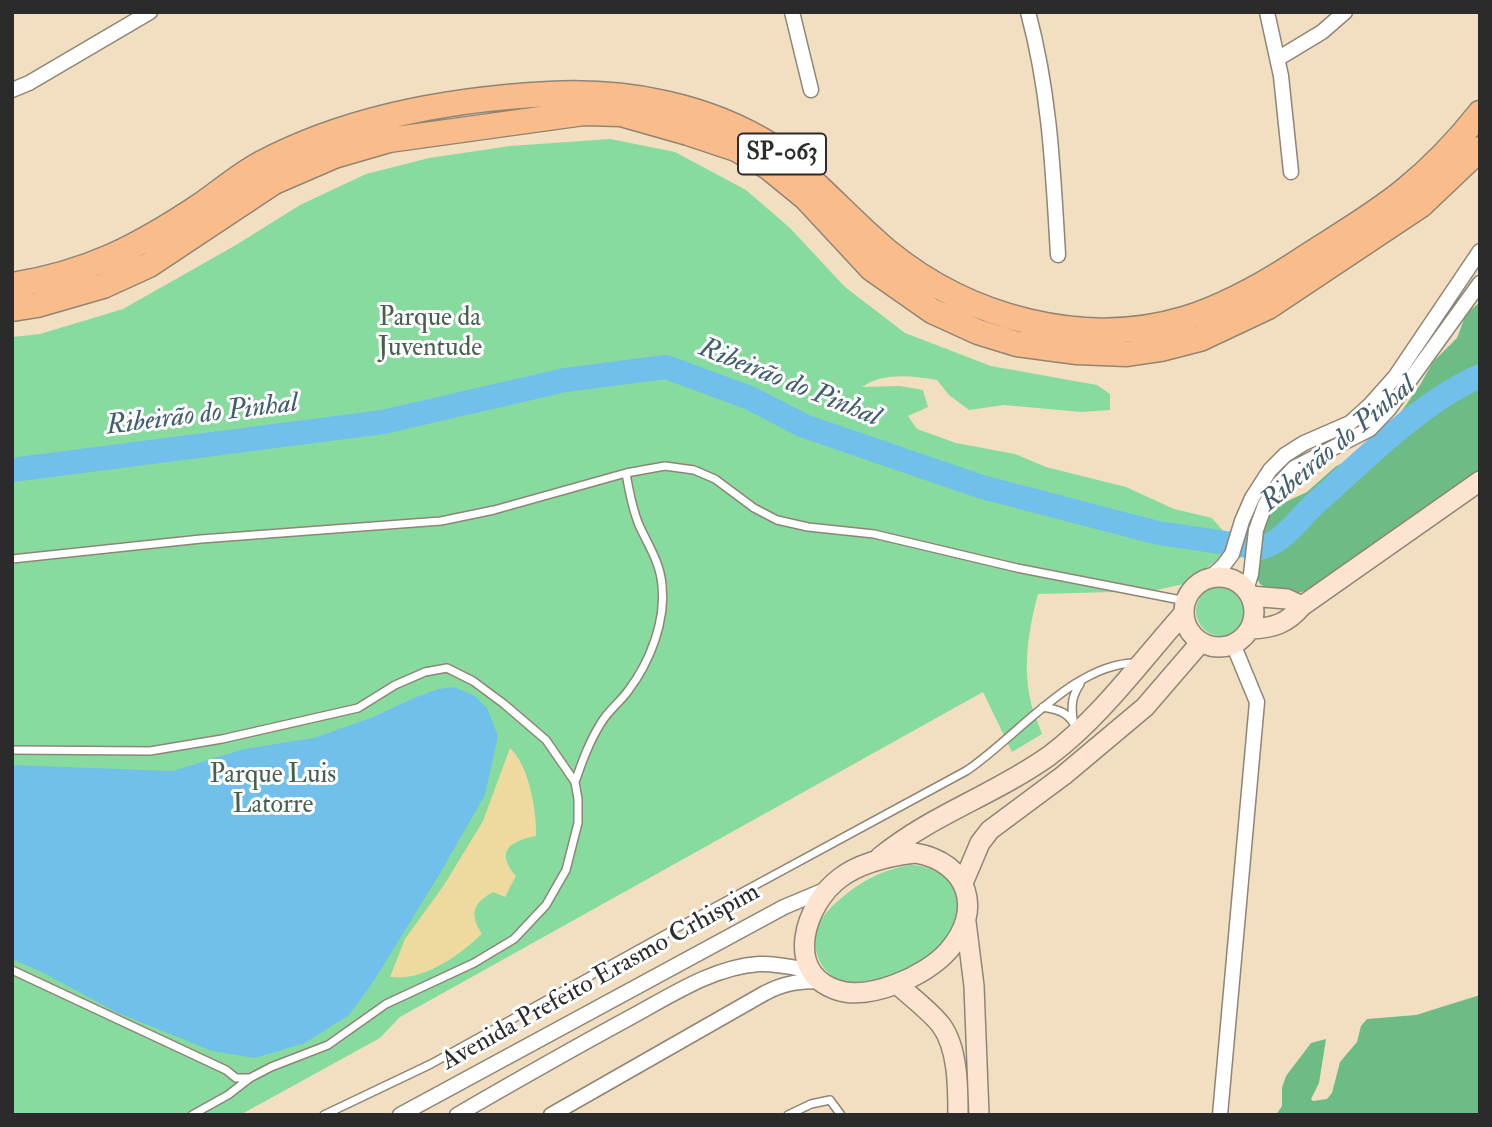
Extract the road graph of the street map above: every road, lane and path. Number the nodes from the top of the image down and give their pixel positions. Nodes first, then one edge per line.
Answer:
1 (150, 12) edge
2 (792, 12) edge
3 (1028, 12) edge
4 (1267, 12) edge
5 (1345, 12) edge
6 (1279, 58) junction
7 (12, 90) edge
8 (811, 90) dead end
9 (1480, 113) edge
10 (1480, 149) edge
11 (1292, 172) dead end
12 (1480, 251) edge
13 (1058, 255) dead end
14 (1480, 283) edge
15 (12, 285) edge
16 (12, 309) edge
17 (626, 473) junction
18 (1480, 481) edge
19 (12, 559) edge
20 (1210, 578) junction
21 (1248, 593) junction
22 (1302, 606) junction
23 (1185, 607) junction
24 (1250, 629) junction
25 (1200, 642) junction
26 (1233, 644) junction
27 (1139, 663) junction
28 (1083, 680) junction
29 (1042, 707) junction
30 (1075, 725) junction
31 (12, 750) edge
32 (575, 782) junction
33 (876, 860) junction
34 (963, 883) junction
35 (828, 889) junction
36 (966, 922) junction
37 (12, 970) edge
38 (817, 976) junction
39 (897, 984) junction
40 (974, 1009) junction
41 (940, 1024) junction
42 (250, 1078) junction
43 (192, 1115) edge
44 (324, 1115) edge
45 (400, 1115) edge
46 (457, 1115) edge
47 (551, 1115) edge
48 (788, 1115) edge
49 (841, 1115) edge
50 (958, 1115) edge
51 (979, 1115) edge
52 (1220, 1115) edge

1 - 7 street
2 - 8 street
3 - 13 street
4 - 6 street
5 - 6 street
6 - 11 street
9 - 15 highway, SP-063
10 - 16 highway, SP-063
12 - 20 street
14 - 21 street
17 - 19 lane
17 - 23 lane
17 - 32 lane
18 - 22 main road
20 - 21 main road
20 - 23 main road
21 - 22 main road
21 - 24 main road
22 - 24 main road
23 - 25 main road
23 - 27 main road
24 - 26 main road
25 - 26 main road
25 - 34 main road
26 - 52 street
27 - 28 lane
27 - 30 main road
28 - 29 lane
28 - 30 lane
29 - 30 lane
29 - 44 lane
30 - 33 main road
31 - 32 lane
32 - 42 lane
33 - 34 main road
33 - 35 main road
34 - 36 main road
35 - 38 main road
35 - 45 street, Avenida Prefeito Erasmo Crhispim
36 - 39 main road
36 - 40 main road
37 - 42 lane
38 - 39 main road
38 - 46 street, Avenida Prefeito Erasmo Crhispim
38 - 47 street
39 - 41 main road
40 - 41 main road
40 - 51 main road
41 - 50 main road
42 - 43 lane
48 - 49 lane

